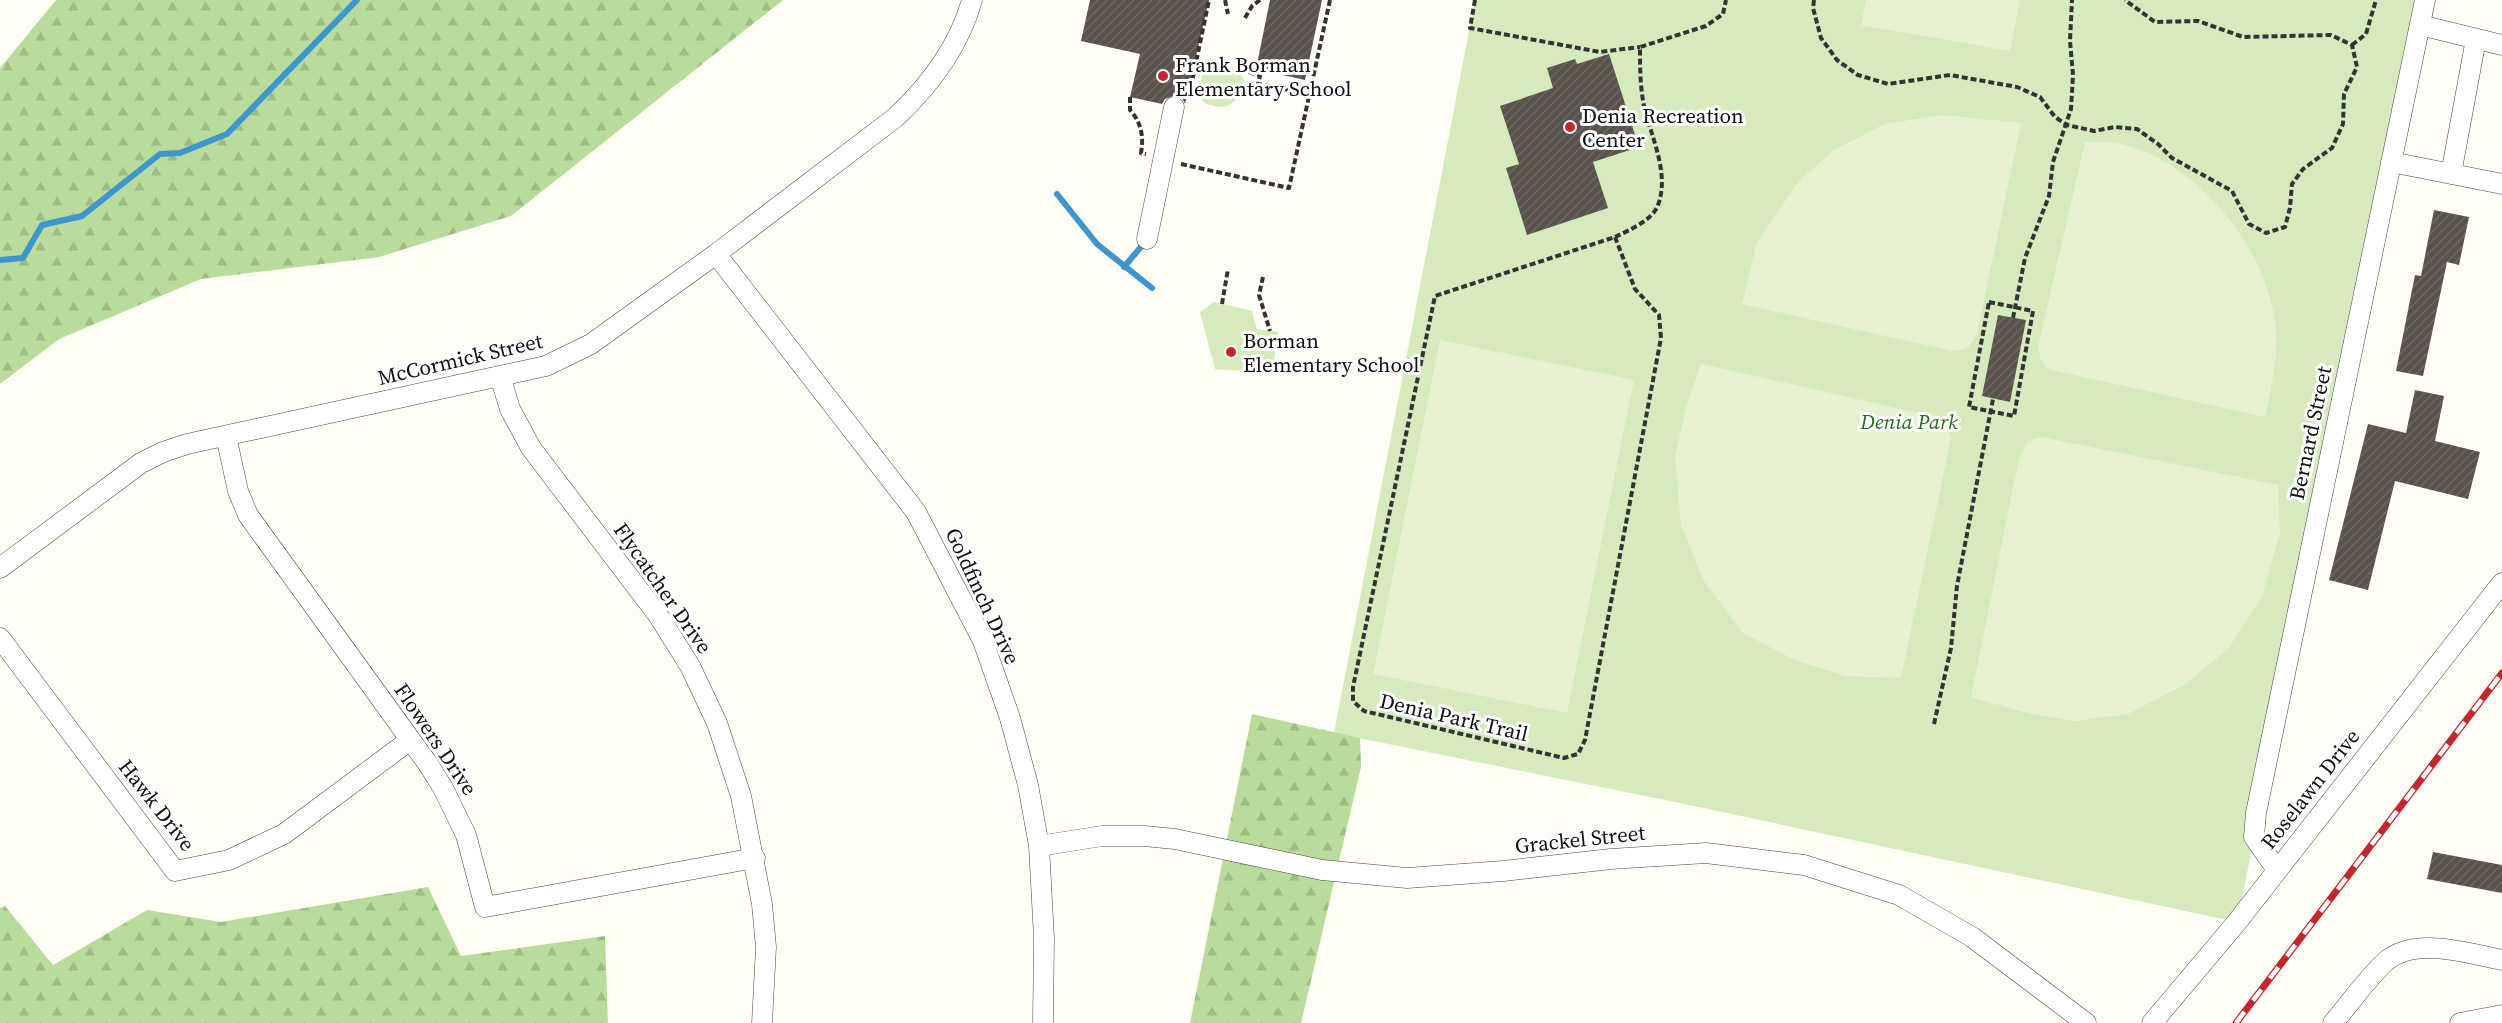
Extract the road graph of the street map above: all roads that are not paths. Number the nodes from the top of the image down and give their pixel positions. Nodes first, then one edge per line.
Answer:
1 (972, 0) edge
2 (2425, 0) edge
3 (2420, 25) junction
4 (2475, 39) junction
5 (2502, 45) edge
6 (1181, 104) road end
7 (2391, 162) junction
8 (2451, 174) junction
9 (2502, 184) edge
10 (1147, 239) dead end
11 (716, 254) junction
12 (500, 376) junction
13 (226, 436) junction
14 (0, 568) edge
15 (2502, 583) edge
16 (0, 638) edge
17 (410, 740) junction
18 (1039, 846) junction
19 (755, 858) junction
20 (2277, 870) junction
21 (2502, 960) edge
22 (2502, 1015) edge
23 (762, 1023) edge
24 (1042, 1023) edge
25 (2086, 1023) edge
26 (2152, 1023) edge
27 (2333, 1023) edge
28 (2460, 1023) edge

1 - 11 street, McCormick Street
2 - 3 street, Bernard Street
3 - 4 street
3 - 7 street, Bernard Street
4 - 5 street
4 - 8 street
6 - 10 street
7 - 8 street
7 - 20 street, Bernard Street
8 - 9 street
11 - 12 street, McCormick Street
11 - 18 street, Goldfinch Drive
12 - 13 street, McCormick Street
12 - 19 street, Flycatcher Drive
13 - 14 street, McCormick Street
13 - 17 street, Flowers Drive
15 - 20 street, Roselawn Drive
16 - 17 street, Hawk Drive
17 - 19 street, Flowers Drive
18 - 24 street, Goldfinch Drive
18 - 25 street, Grackel Street
19 - 23 street, Flycatcher Drive
20 - 26 street, Roselawn Drive
21 - 27 street
22 - 28 street

